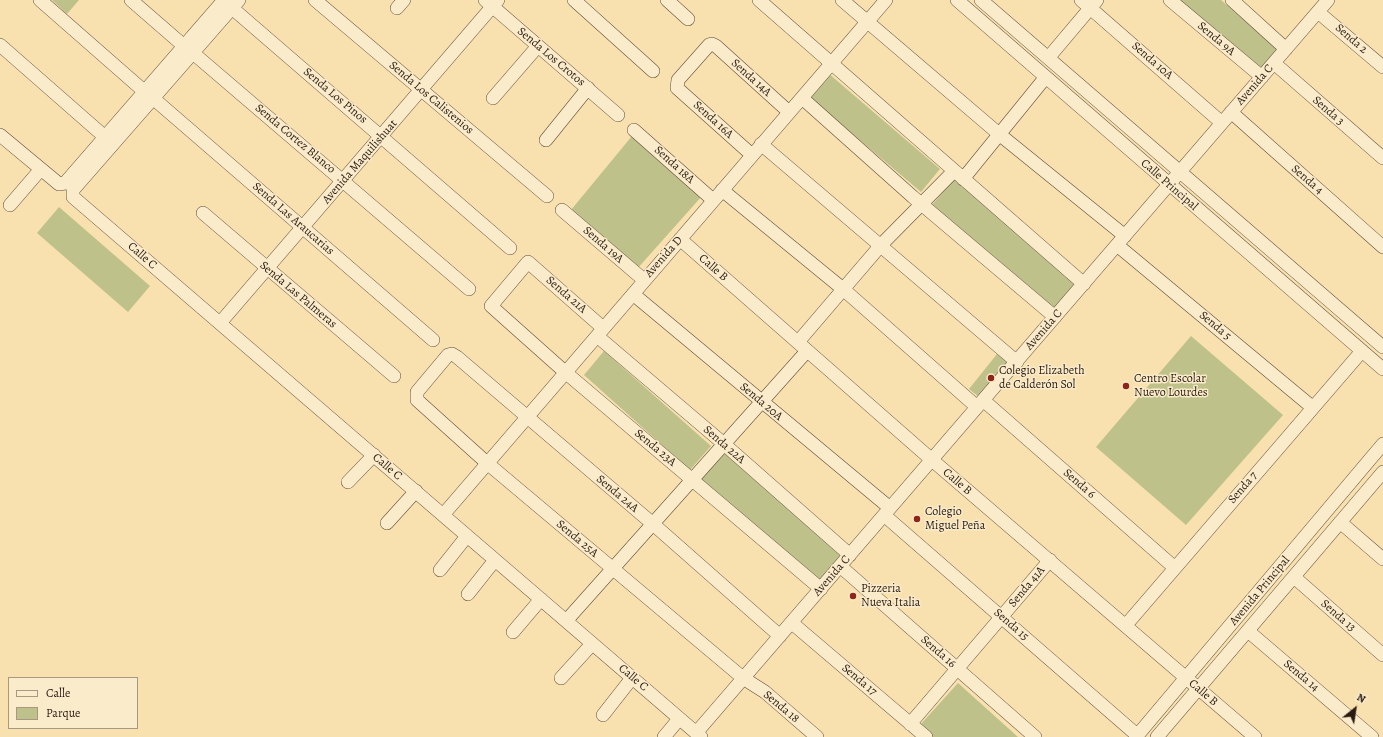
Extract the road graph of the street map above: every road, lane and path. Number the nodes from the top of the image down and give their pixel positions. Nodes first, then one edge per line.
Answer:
1 (40, 0) edge
2 (131, 0) edge
3 (315, 0) edge
4 (574, 0) edge
5 (667, 0) edge
6 (759, 0) edge
7 (842, 0) edge
8 (886, 0) edge
9 (957, 0) edge
10 (981, 0) edge
11 (1170, 0) edge
12 (1232, 0) edge
13 (228, 2) edge
14 (492, 2) edge
15 (1089, 3) edge
16 (1324, 4) edge
17 (688, 18) dead end
18 (866, 22) junction
19 (712, 44) joint
20 (0, 45) edge
21 (538, 46) junction
22 (189, 49) junction
23 (1286, 49) junction
24 (1049, 57) junction
25 (1274, 63) junction
26 (831, 64) junction
27 (1383, 67) edge
28 (653, 71) dead end
29 (1262, 77) junction
30 (1045, 78) junction
31 (588, 88) junction
32 (421, 90) junction
33 (149, 95) junction
34 (493, 98) dead end
35 (802, 98) junction
36 (789, 112) junction
37 (1231, 112) junction
38 (618, 115) dead end
39 (1222, 123) junction
40 (634, 130) dead end
41 (999, 134) junction
42 (0, 135) edge
43 (382, 136) junction
44 (105, 137) junction
45 (546, 140) dead end
46 (762, 144) junction
47 (752, 154) junction
48 (1383, 158) edge
49 (41, 169) junction
50 (1180, 172) junction
51 (958, 175) junction
52 (344, 181) junction
53 (1169, 185) junction
54 (722, 190) junction
55 (547, 196) dead end
56 (713, 200) junction
57 (921, 203) junction
58 (10, 205) dead end
59 (562, 210) dead end
60 (203, 213) dead end
61 (303, 227) junction
62 (680, 239) junction
63 (1121, 240) junction
64 (881, 245) junction
65 (1383, 247) edge
66 (510, 248) dead end
67 (267, 269) junction
68 (644, 280) junction
69 (1084, 284) junction
70 (469, 289) dead end
71 (843, 289) junction
72 (633, 294) junction
73 (491, 306) joint
74 (1055, 317) junction
75 (220, 323) junction
76 (600, 332) junction
77 (433, 340) dead end
78 (803, 346) junction
79 (1383, 347) edge
80 (1362, 351) junction
81 (1017, 362) junction
82 (1383, 369) edge
83 (565, 372) junction
84 (394, 376) dead end
85 (416, 396) joint
86 (761, 402) junction
87 (980, 404) junction
88 (1312, 407) junction
89 (527, 417) junction
90 (724, 444) junction
91 (1383, 444) edge
92 (374, 455) junction
93 (932, 460) junction
94 (487, 463) junction
95 (1383, 472) edge
96 (692, 479) junction
97 (348, 482) dead end
98 (416, 491) junction
99 (887, 512) junction
100 (443, 515) junction
101 (1340, 522) junction
102 (387, 523) dead end
103 (653, 524) junction
104 (467, 536) junction
105 (850, 555) junction
106 (1383, 559) edge
107 (495, 560) junction
108 (1050, 560) junction
109 (840, 566) junction
110 (1175, 568) junction
111 (612, 569) junction
112 (440, 570) dead end
113 (1294, 577) junction
114 (821, 589) junction
115 (468, 594) dead end
116 (540, 599) junction
117 (1001, 617) junction
118 (566, 621) junction
119 (792, 623) junction
120 (1126, 625) junction
121 (1248, 631) junction
122 (512, 632) dead end
123 (780, 636) junction
124 (592, 644) junction
125 (1383, 655) edge
126 (957, 669) junction
127 (561, 678) dead end
128 (632, 678) junction
129 (743, 678) junction
130 (1186, 678) junction
131 (1198, 689) junction
132 (603, 715) dead end
133 (680, 719) junction
134 (910, 724) junction
135 (698, 735) edge
136 (1137, 736) edge
137 (664, 737) edge
138 (817, 737) edge
139 (926, 737) edge
140 (1035, 737) edge
141 (1159, 737) edge
142 (1255, 737) edge
143 (1372, 737) edge

1 - 33 street, Senda Las Araucarias
2 - 22 street, Senda Cortez Blanco
3 - 32 street, Senda Los Calistenios
4 - 28 street
5 - 17 street
6 - 26 street
7 - 18 street, Senda 5
8 - 18 street, Avenida D
9 - 30 street, Calle Principal
10 - 24 street, Calle Principal
11 - 29 street, Senda 9A
12 - 23 street
13 - 22 street
13 - 43 street, Senda Los Pinos
14 - 21 street, Senda Los Crotos
14 - 32 street, Avenida Maquilishuat
15 - 24 street
15 - 39 street, Senda 10A
16 - 23 street, Avenida C
16 - 27 street, Senda 2
18 - 26 street, Avenida D
18 - 41 street, Senda 5
19 - 36 street, Senda 14A
19 - 47 street, Senda 16A
20 - 44 street
21 - 31 street, Senda Los Crotos
21 - 34 street
22 - 33 street
22 - 52 street, Senda Cortez Blanco
23 - 25 street, Avenida C
24 - 50 street, Calle Principal
25 - 29 street, Avenida C
25 - 48 street, Senda 3
26 - 35 street, Avenida D
26 - 51 street
29 - 37 street, Avenida C
30 - 41 street
30 - 53 street, Calle Principal
31 - 38 street, Senda Los Crotos
31 - 45 street
32 - 43 street, Avenida Maquilishuat
32 - 55 street, Senda Los Calistenios
33 - 44 street
33 - 61 street, Senda Las Araucarias
33 - 75 street, Calle C
35 - 36 street, Avenida D
35 - 57 street
36 - 46 street, Avenida D
37 - 39 street, Avenida C
37 - 65 street, Senda 4
39 - 50 street, Avenida C
40 - 56 street, Senda 18A
41 - 51 street
41 - 63 street, Senda 5
42 - 49 street
43 - 52 street, Avenida Maquilishuat
43 - 66 street, Senda Los Pinos
44 - 49 street
46 - 47 street, Avenida D
46 - 64 street
47 - 54 street, Avenida D
49 - 58 street
50 - 53 street, Avenida C
50 - 79 street, Calle Principal
51 - 57 street
51 - 69 street
52 - 61 street, Avenida Maquilishuat
52 - 70 street, Senda Cortez Blanco
53 - 63 street, Avenida C
53 - 80 street, Calle Principal
54 - 56 street, Avenida D
54 - 71 street, Senda 6
56 - 62 street, Avenida D
57 - 64 street
57 - 74 street
59 - 68 street, Senda 19A
60 - 67 street, Senda Las Palmeras
61 - 67 street, Avenida Maquilishuat
61 - 77 street, Senda Las Araucarias
62 - 68 street, Avenida D
62 - 78 street, Calle B
63 - 69 street, Avenida C
63 - 88 street, Senda 5
64 - 71 street
64 - 81 street
67 - 75 street, Avenida Maquilishuat
67 - 84 street, Senda Las Palmeras
68 - 72 street, Avenida D
69 - 74 street, Avenida C
71 - 78 street
71 - 87 street, Senda 6
72 - 76 street, Avenida D
72 - 86 street, Senda 20A
73 - 76 street, Senda 21A
73 - 83 street, Senda 23A
74 - 81 street, Avenida C
75 - 92 street, Calle C
76 - 83 street, Avenida D
76 - 90 street, Senda 22A
78 - 86 street
78 - 93 street, Calle B
80 - 82 street, Calle Principal
80 - 88 street, Senda 7
81 - 87 street, Avenida C
83 - 89 street, Avenida D
83 - 96 street, Senda 23A
85 - 89 street, Senda 24A
85 - 94 street, Senda 25A
86 - 90 street
86 - 99 street, Senda 20A
87 - 93 street, Avenida C
87 - 110 street, Senda 6
88 - 110 street, Senda 7
89 - 94 street, Avenida D
89 - 103 street, Senda 24A
90 - 96 street
90 - 105 street, Senda 22A
91 - 130 street, Avenida Principal
92 - 97 street
92 - 98 street, Calle C
93 - 99 street, Avenida C
93 - 108 street, Calle B
94 - 100 street, Avenida D
94 - 111 street, Senda 25A
95 - 101 street, Avenida Principal
96 - 103 street
96 - 114 street, Senda 23A
98 - 100 street, Calle C
98 - 102 street
99 - 105 street, Avenida C
99 - 117 street, Senda 15
100 - 104 street, Calle C
101 - 106 street
101 - 113 street, Avenida Principal
103 - 111 street
103 - 123 street, Senda 24A
104 - 107 street, Calle C
104 - 112 street
105 - 109 street, Avenida C
107 - 115 street
107 - 116 street, Calle C
108 - 117 street, Senda 41A
108 - 120 street, Calle B
109 - 114 street, Avenida C
109 - 126 street, Senda 16
110 - 120 street, Senda 7
111 - 118 street
111 - 129 street, Senda 25A
113 - 121 street, Avenida Principal
113 - 125 street, Senda 13
114 - 119 street, Avenida C
116 - 118 street, Calle C
116 - 122 street
117 - 126 street, Senda 41A
117 - 136 street, Senda 15
118 - 124 street, Calle C
119 - 123 street, Avenida C
119 - 134 street, Senda 17
120 - 130 street, Calle B
121 - 131 street, Avenida Principal
121 - 143 street, Senda 14
123 - 129 street, Avenida C
124 - 127 street
124 - 128 street, Calle C
126 - 134 street, Senda 41A
126 - 140 street, Senda 16
128 - 132 street
128 - 133 street, Calle C
129 - 135 street, Avenida C
129 - 138 street, Senda 18
130 - 131 street, Calle B
130 - 136 street, Avenida Principal
131 - 141 street, Avenida Principal
131 - 142 street, Calle B
133 - 135 street, Calle C
133 - 137 street
134 - 139 street, Senda 17

